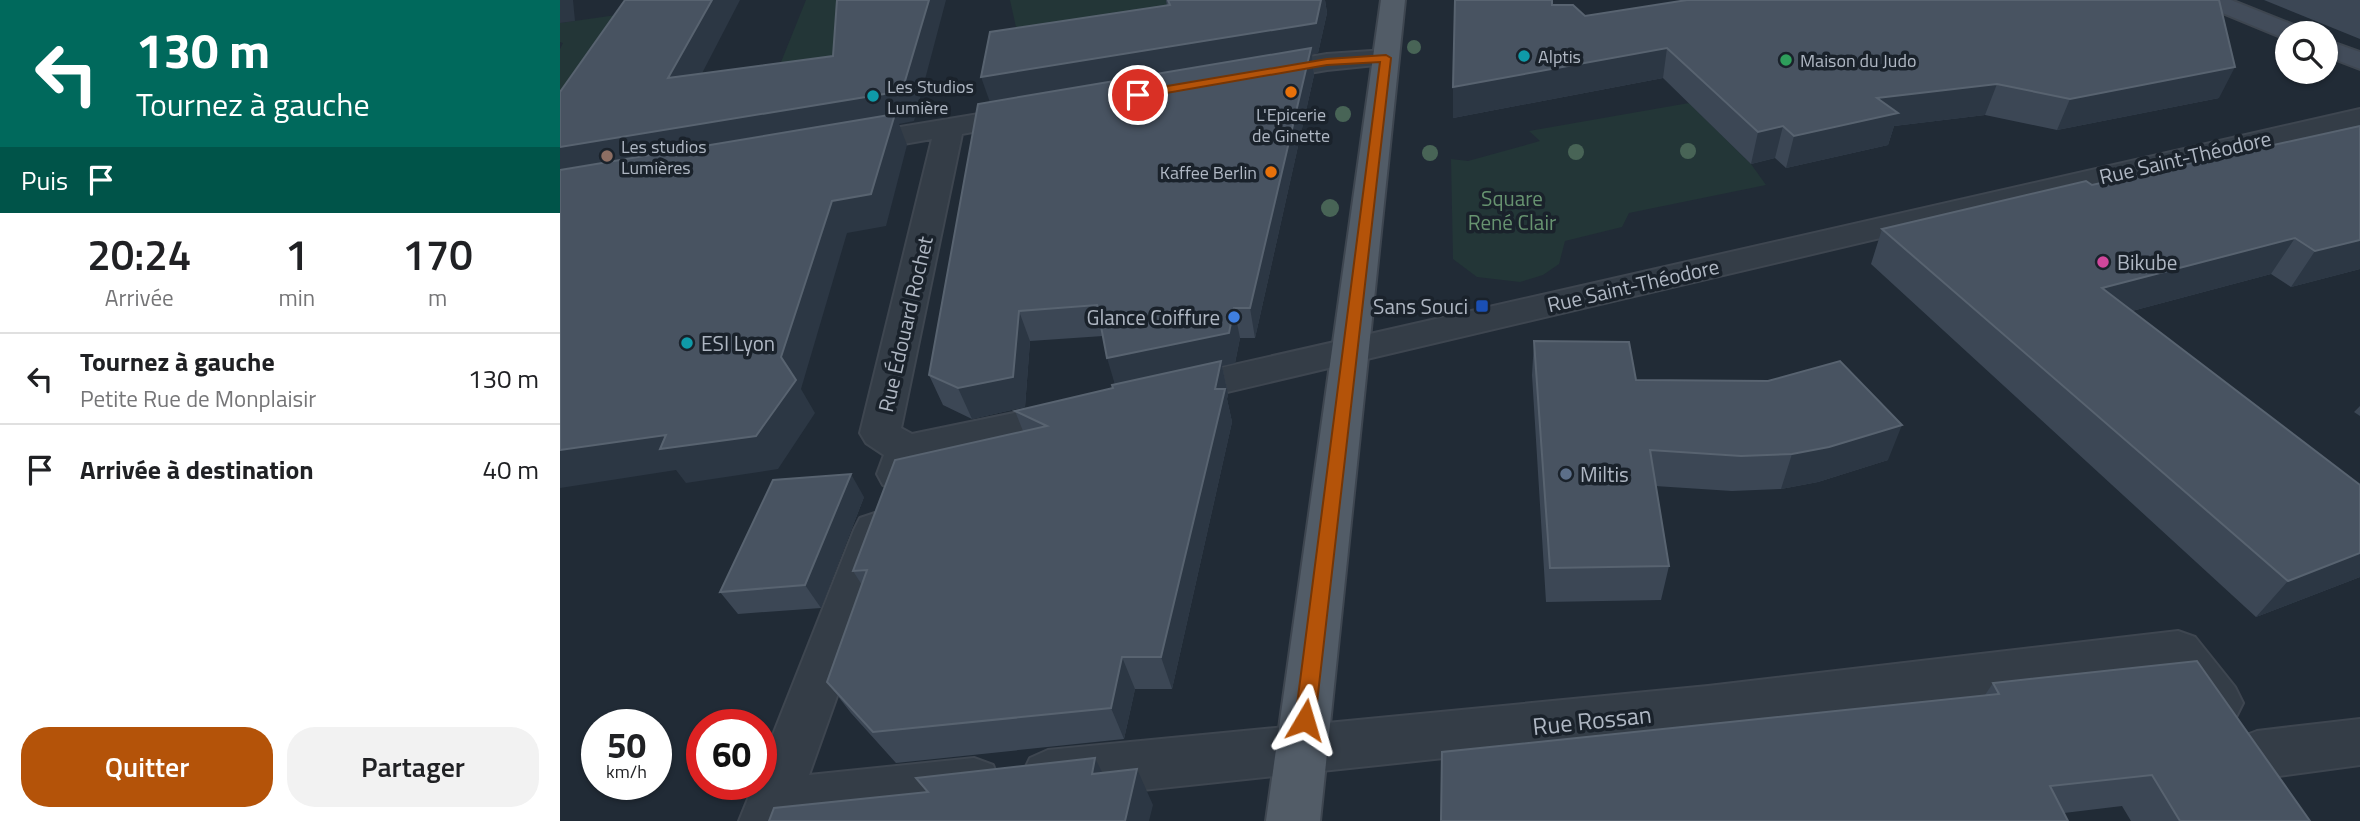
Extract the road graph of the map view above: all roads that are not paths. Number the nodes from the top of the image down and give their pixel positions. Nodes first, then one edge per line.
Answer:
1 (1392, 0) edge
2 (2211, 0) edge
3 (2275, 26) edge
4 (2338, 52) edge
5 (1386, 58) junction
6 (2360, 61) edge
7 (1233, 78) edge
8 (1057, 109) edge
9 (2360, 117) edge
10 (949, 127) junction
11 (831, 147) edge
12 (1351, 351) junction
13 (1146, 398) edge
14 (1105, 407) edge
15 (905, 450) junction
16 (2360, 742) edge
17 (1302, 747) junction
18 (2257, 755) junction
19 (2287, 799) edge
20 (768, 813) edge
21 (1293, 821) edge

1 - 5 main road
2 - 3 street
4 - 6 street
5 - 7 street
5 - 12 main road
8 - 10 street
9 - 12 street, Rue Saint-Théodore
10 - 11 street
10 - 15 street, Rue Édouard Rochet
12 - 13 street, Rue Saint-Théodore
12 - 17 main road
14 - 15 street
15 - 20 street
16 - 18 street
17 - 18 street, Rue Rossan
17 - 20 street, Rue Rossan
17 - 21 main road
18 - 19 street, Rue Rossan

